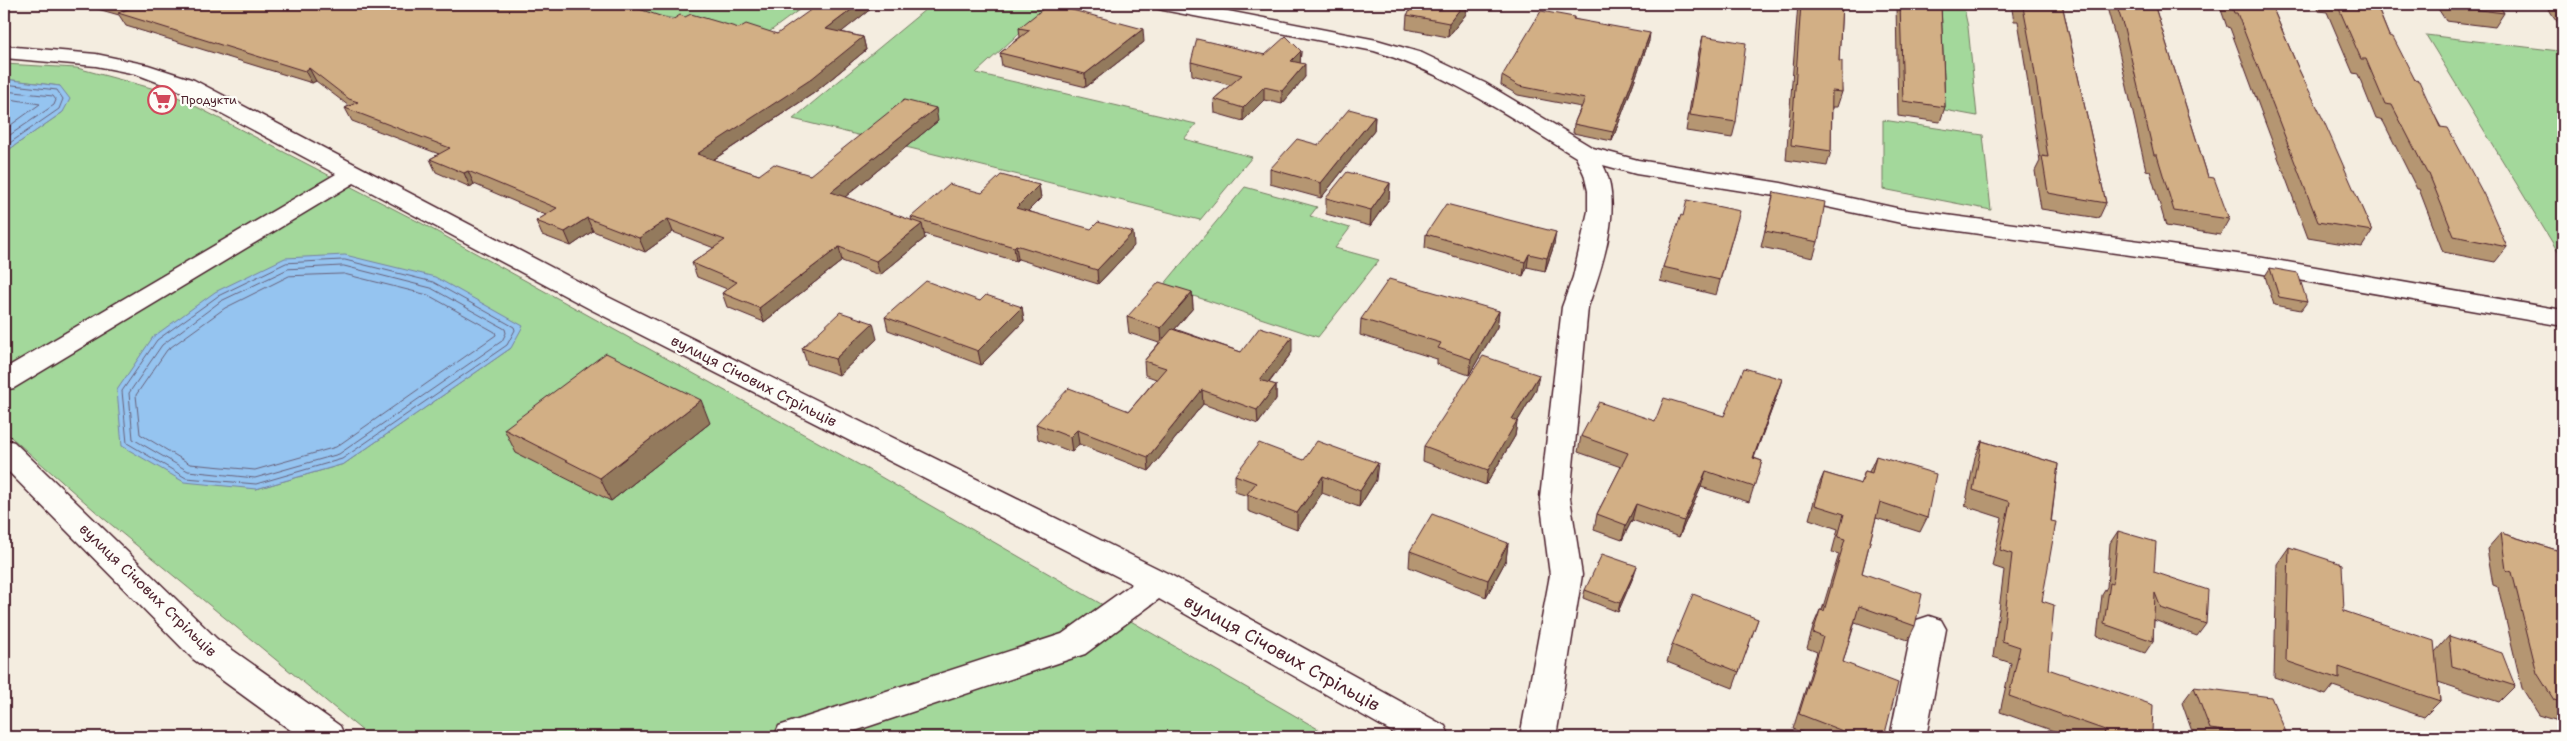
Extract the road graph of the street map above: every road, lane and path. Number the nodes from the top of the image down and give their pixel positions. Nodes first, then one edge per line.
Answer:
1 (1163, 4) edge
2 (4, 52) edge
3 (1585, 153) junction
4 (354, 173) junction
5 (2563, 318) edge
6 (4, 381) edge
7 (4, 449) edge
8 (1158, 583) junction
9 (1929, 629) dead end
10 (327, 737) edge
11 (792, 737) edge
12 (1432, 737) edge
13 (1538, 737) edge
14 (1908, 737) edge

1 - 3 street
2 - 4 street, вулиця Січових Стрільців
3 - 5 street
3 - 13 street
4 - 6 street
4 - 8 street, вулиця Січових Стрільців
7 - 10 street, вулиця Січових Стрільців
8 - 11 street
8 - 12 street, вулиця Січових Стрільців
9 - 14 street

